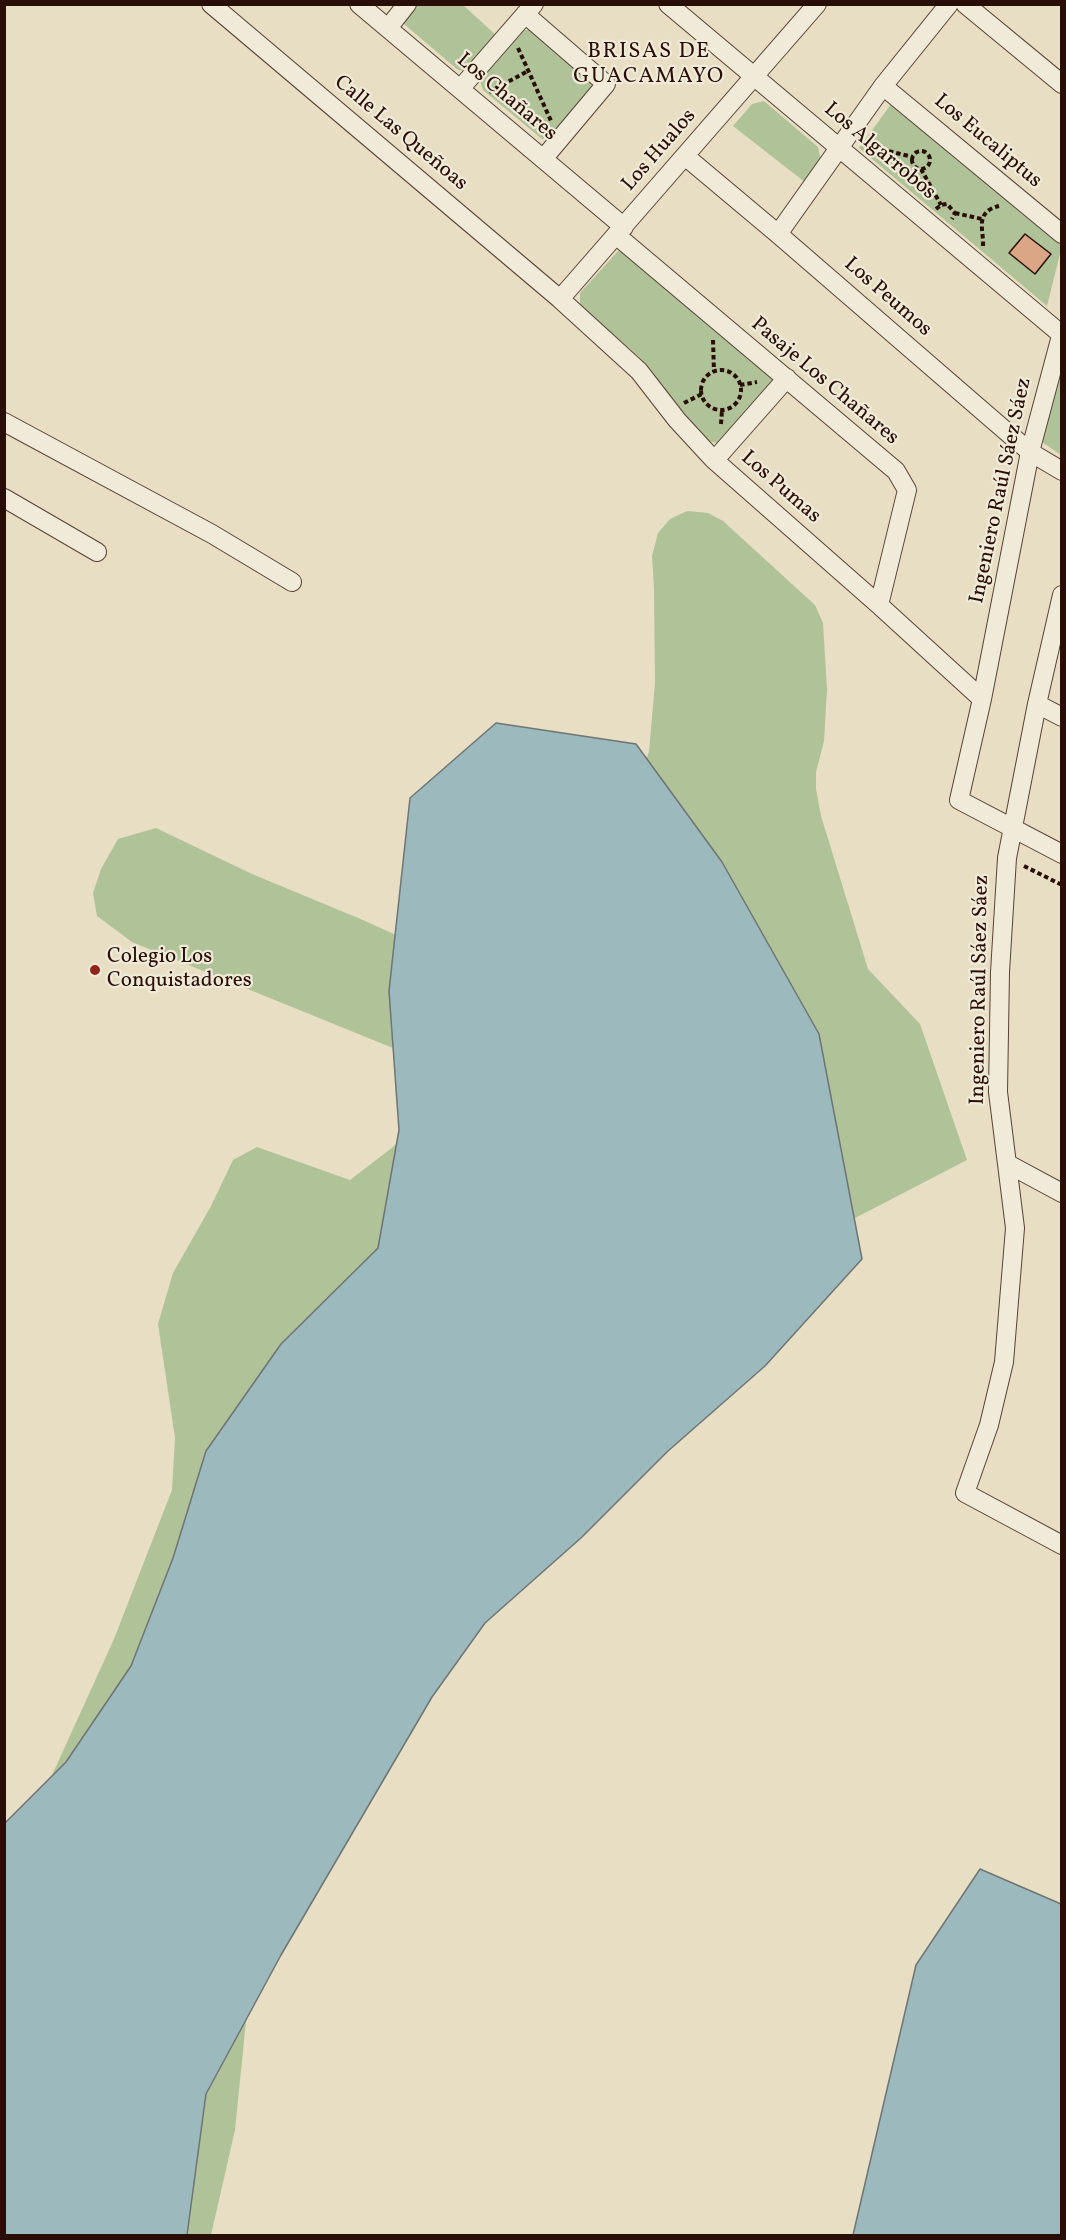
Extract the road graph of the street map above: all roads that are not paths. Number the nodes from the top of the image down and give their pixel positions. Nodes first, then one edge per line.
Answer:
1 (212, 4) edge
2 (359, 4) edge
3 (407, 4) edge
4 (668, 4) edge
5 (817, 4) edge
6 (949, 4) edge
7 (964, 4) edge
8 (530, 9) edge
9 (388, 28) junction
10 (754, 76) junction
11 (1062, 84) edge
12 (884, 86) junction
13 (466, 95) junction
14 (839, 148) junction
15 (685, 156) junction
16 (543, 159) junction
17 (620, 231) junction
18 (778, 234) junction
19 (1062, 234) edge
20 (560, 298) junction
21 (1061, 333) edge
22 (787, 378) junction
23 (4, 422) edge
24 (1030, 452) junction
25 (713, 459) junction
26 (1062, 471) edge
27 (4, 498) edge
28 (97, 552) dead end
29 (292, 582) dead end
30 (1061, 600) edge
31 (879, 605) junction
32 (982, 699) junction
33 (1037, 705) junction
34 (1062, 717) edge
35 (1013, 829) junction
36 (1062, 854) edge
37 (1008, 1164) junction
38 (1062, 1193) edge
39 (1062, 1545) edge

1 - 20 street, Calle Las Queñoas
2 - 9 street, Los Chañares
3 - 9 street
4 - 10 street, Los Algarrobos
5 - 10 street, Los Hualos
6 - 12 street
7 - 11 street
8 - 13 street
8 - 16 street
9 - 13 street, Los Chañares
10 - 14 street, Los Algarrobos
10 - 15 street, Los Hualos
12 - 14 street
12 - 19 street, Los Eucaliptus
13 - 16 street, Los Chañares
14 - 18 street
14 - 21 street, Los Algarrobos
15 - 17 street, Los Hualos
15 - 18 street, Los Peumos
16 - 17 street, Los Chañares
17 - 20 street, Los Hualos
17 - 22 street, Pasaje Los Chañares
18 - 24 street, Los Peumos
20 - 25 street, Los Pumas
21 - 24 street, Ingeniero Raúl Sáez Sáez
22 - 25 street
22 - 31 street, Pasaje Los Chañares
23 - 29 street
24 - 26 street, Los Peumos
24 - 32 street, Ingeniero Raúl Sáez Sáez
25 - 31 street, Los Pumas
27 - 28 street
30 - 33 street, Ingeniero Raúl Sáez Sáez
31 - 32 street, Los Pumas
32 - 35 street, Ingeniero Raúl Sáez Sáez
33 - 34 street
33 - 35 street, Ingeniero Raúl Sáez Sáez
35 - 36 street
35 - 37 street, Ingeniero Raúl Sáez Sáez
37 - 38 street
37 - 39 street, Ingeniero Raúl Sáez Sáez

